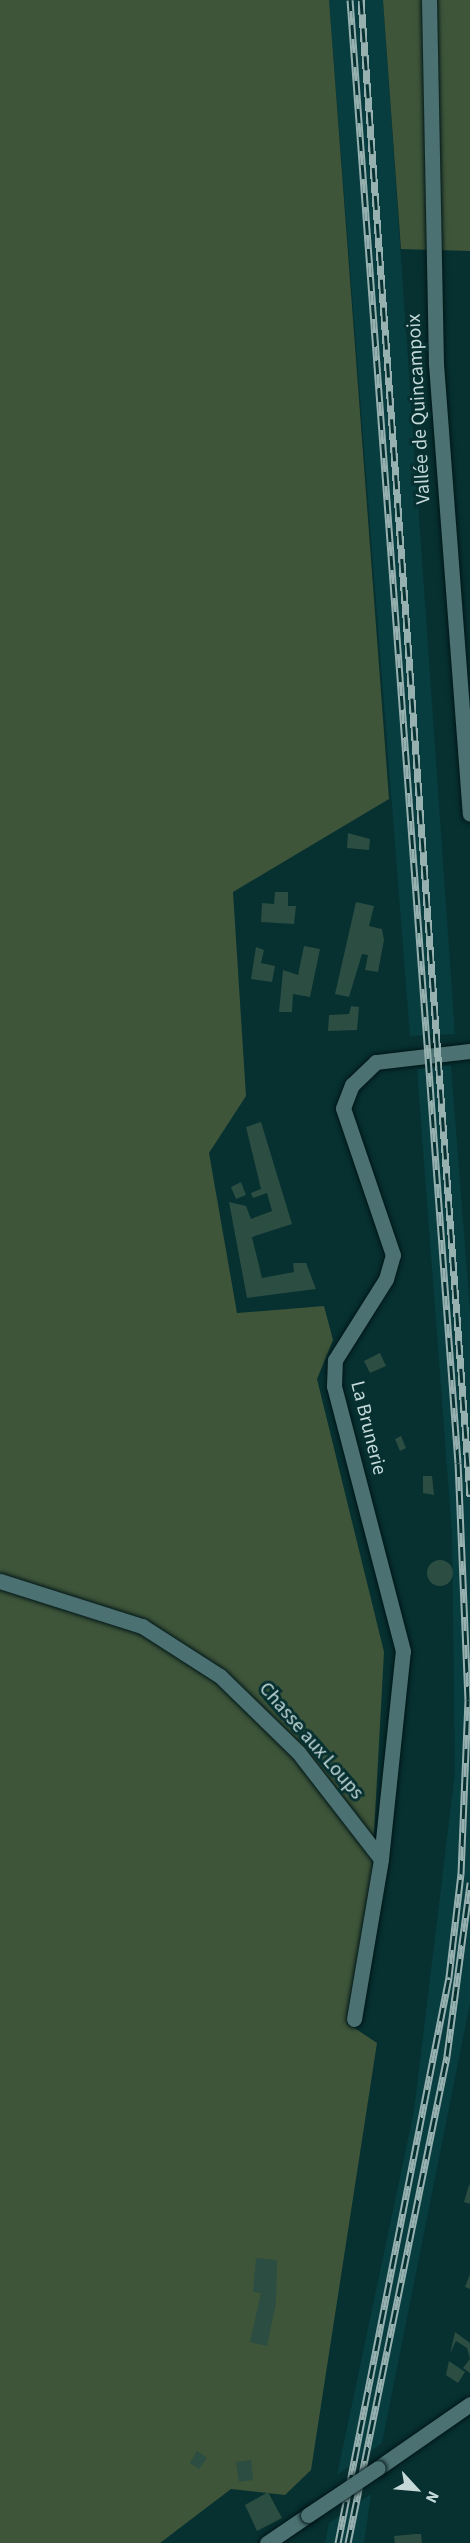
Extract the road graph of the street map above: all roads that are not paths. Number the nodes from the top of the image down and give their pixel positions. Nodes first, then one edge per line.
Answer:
1 (429, 0) edge
2 (470, 814) edge
3 (470, 1051) edge
4 (0, 1581) edge
5 (381, 1859) junction
6 (354, 2019) dead end
7 (470, 2404) edge
8 (267, 2543) edge

1 - 2 street, Vallée de Quincampoix
3 - 5 street, La Brunerie
4 - 5 street, Chasse aux Loups
5 - 6 street, La Brunerie
7 - 8 street, bridge

